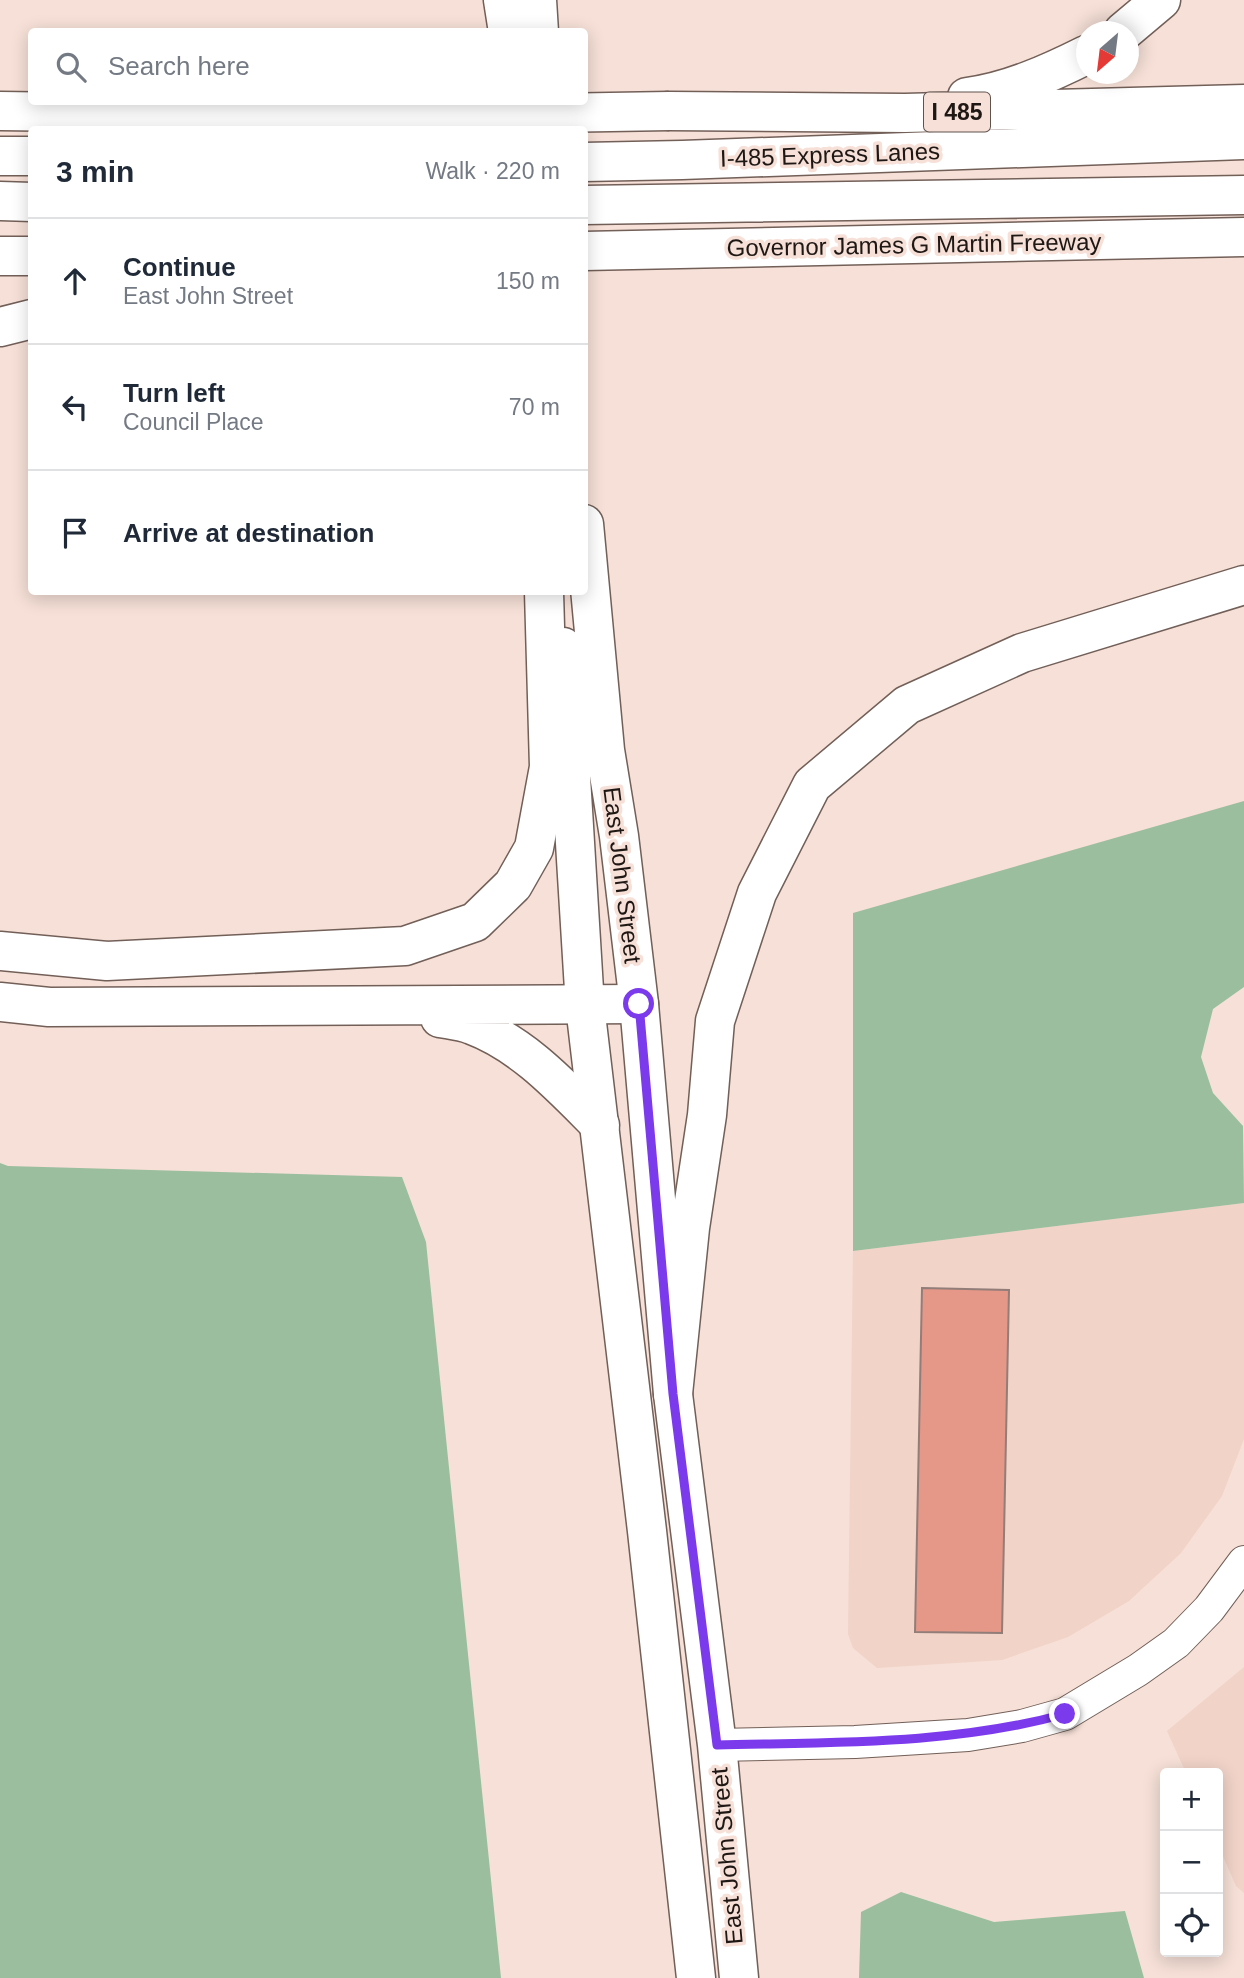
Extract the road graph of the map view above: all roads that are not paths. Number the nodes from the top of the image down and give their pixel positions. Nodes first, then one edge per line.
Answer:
1 (503, 0) edge
2 (537, 0) edge
3 (1161, 0) edge
4 (1137, 21) edge
5 (507, 28) edge
6 (539, 28) edge
7 (1076, 60) edge
8 (1244, 104) edge
9 (515, 105) edge
10 (546, 105) edge
11 (0, 111) edge
12 (826, 112) junction
13 (518, 126) edge
14 (548, 126) edge
15 (1244, 140) edge
16 (0, 156) edge
17 (28, 156) edge
18 (588, 162) edge
19 (1244, 195) edge
20 (0, 201) edge
21 (28, 202) edge
22 (588, 205) edge
23 (1244, 237) edge
24 (588, 251) edge
25 (0, 256) edge
26 (28, 256) edge
27 (28, 320) edge
28 (0, 327) edge
29 (588, 567) edge
30 (1244, 585) edge
31 (544, 595) edge
32 (560, 595) edge
33 (0, 951) edge
34 (0, 1002) edge
35 (639, 1004) junction
36 (585, 1006) junction
37 (380, 1007) junction
38 (600, 1125) junction
39 (673, 1394) junction
40 (1244, 1562) edge
41 (717, 1745) junction
42 (696, 1978) edge
43 (739, 1978) edge

1 - 5 main road
2 - 6 main road
3 - 4 main road
7 - 12 main road
8 - 12 main road, I 485
9 - 13 main road
10 - 14 main road
11 - 12 main road, I 485, bridge
15 - 18 main road, I-485 Express Lanes / I 485
16 - 17 main road
19 - 22 main road, I-485 Express Lanes
20 - 21 main road
23 - 24 main road, Governor James G Martin Freeway
25 - 26 main road
27 - 28 main road
29 - 35 main road, East John Street
30 - 39 main road
31 - 33 main road
32 - 36 main road, East John Street
34 - 37 main road
35 - 36 main road
35 - 39 main road, East John Street
36 - 37 main road
36 - 38 main road, East John Street
37 - 38 main road
38 - 42 main road, East John Street
39 - 41 main road, East John Street
40 - 41 street
41 - 43 main road, East John Street

